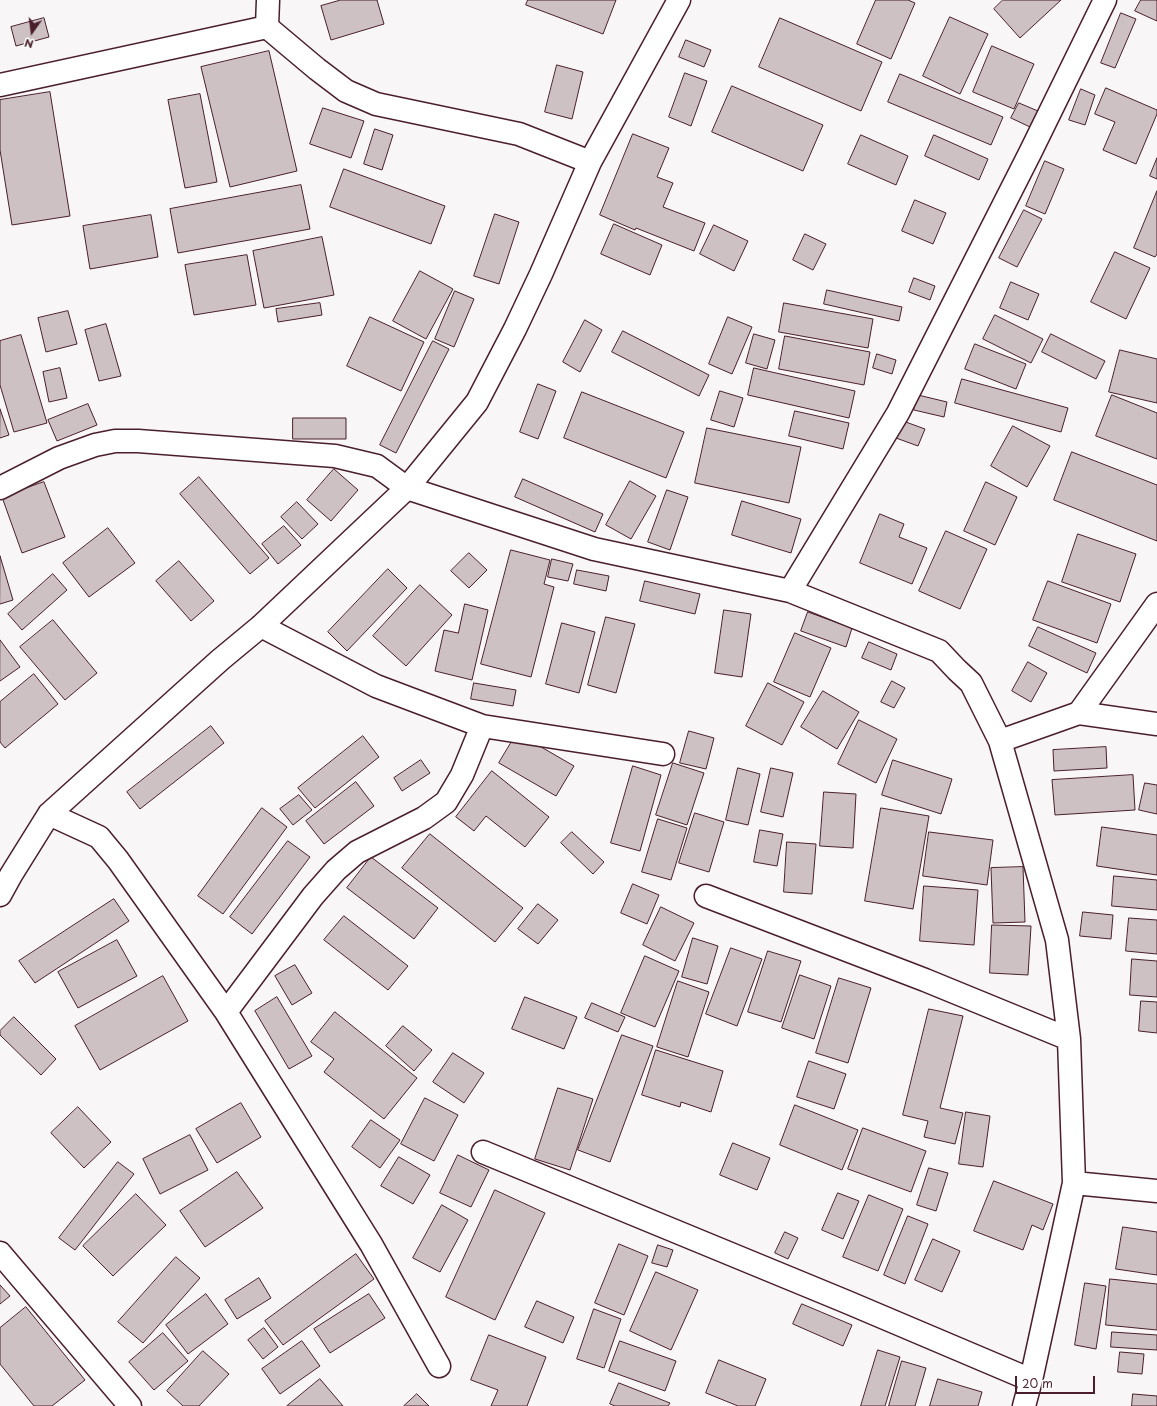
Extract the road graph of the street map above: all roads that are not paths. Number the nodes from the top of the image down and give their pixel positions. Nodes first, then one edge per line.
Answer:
1 (268, 0) edge
2 (679, 0) edge
3 (1105, 0) edge
4 (267, 27) junction
5 (0, 85) edge
6 (590, 162) junction
7 (0, 488) edge
8 (407, 488) junction
9 (790, 591) junction
10 (1157, 604) edge
11 (261, 626) junction
12 (1079, 713) junction
13 (1157, 724) edge
14 (482, 726) junction
15 (1000, 741) junction
16 (663, 754) dead end
17 (48, 814) junction
18 (0, 895) edge
19 (706, 896) dead end
20 (226, 1012) junction
21 (1069, 1039) junction
22 (483, 1152) dead end
23 (1074, 1183) junction
24 (1157, 1191) edge
25 (0, 1253) edge
26 (439, 1366) dead end
27 (1031, 1380) junction
28 (130, 1406) edge
29 (1024, 1406) edge

1 - 4 street
2 - 6 street
3 - 9 street
4 - 5 street
4 - 6 street
6 - 8 street
7 - 8 street
8 - 9 street
8 - 11 street
9 - 15 street
10 - 12 street
11 - 14 street
11 - 17 street
12 - 13 street
12 - 15 street
14 - 16 street
14 - 20 street
15 - 21 street
17 - 18 street
17 - 20 street
19 - 21 street
20 - 26 street
21 - 23 street
22 - 27 street
23 - 24 street
23 - 27 street
25 - 28 street
27 - 29 street

